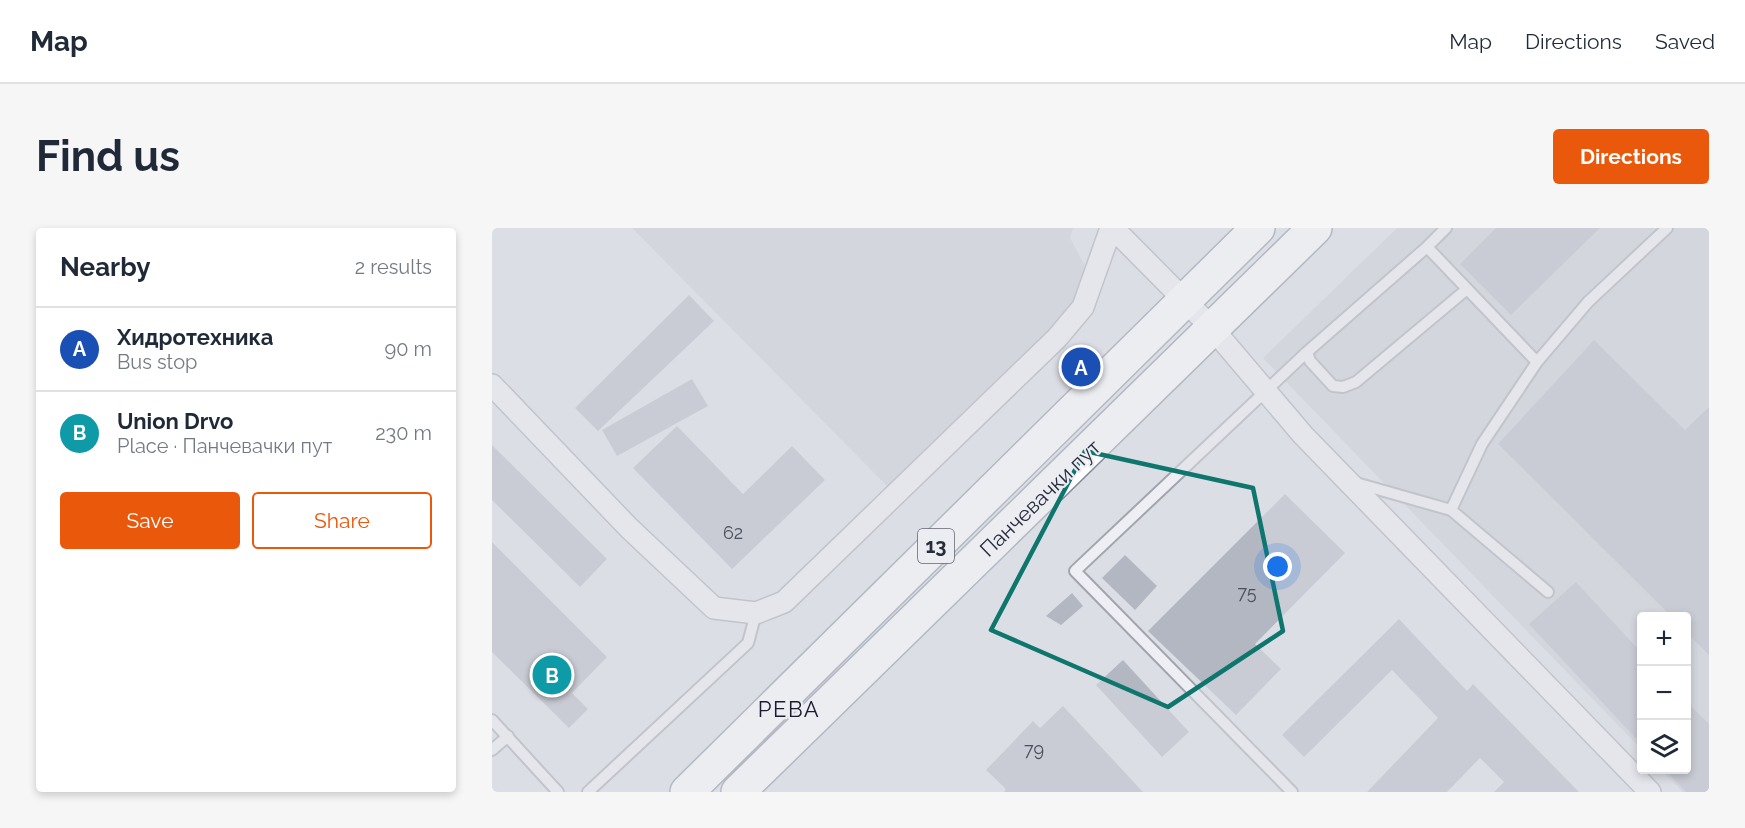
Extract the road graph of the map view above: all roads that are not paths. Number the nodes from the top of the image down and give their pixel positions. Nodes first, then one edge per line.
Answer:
1 (1112, 228) edge
2 (1258, 228) edge
3 (1315, 228) edge
4 (1446, 228) edge
5 (1667, 228) edge
6 (1427, 247) junction
7 (1467, 289) junction
8 (1185, 300) junction
9 (1213, 329) junction
10 (1307, 352) junction
11 (1537, 362) junction
12 (492, 385) edge
13 (1265, 390) junction
14 (1347, 480) junction
15 (1451, 510) junction
16 (1548, 592) dead end
17 (756, 613) junction
18 (492, 720) edge
19 (508, 736) junction
20 (492, 750) edge
21 (558, 792) edge
22 (588, 792) edge
23 (687, 792) edge
24 (738, 792) edge
25 (1292, 792) edge
26 (1650, 792) edge

1 - 8 street
1 - 17 street
2 - 8 highway, Панчевачки пут / 13
3 - 9 highway, Панчевачки пут / 13
4 - 6 lane
5 - 11 lane
6 - 7 lane
6 - 10 lane
7 - 10 lane
7 - 11 lane
8 - 9 street
8 - 23 highway, Панчевачки пут / 13
9 - 13 street
9 - 24 highway, Панчевачки пут / 13
10 - 13 lane
11 - 15 lane
12 - 17 street
13 - 14 street
13 - 25 lane
14 - 15 lane
14 - 26 street
15 - 16 lane
17 - 22 lane
18 - 19 lane
19 - 20 lane
19 - 21 lane

